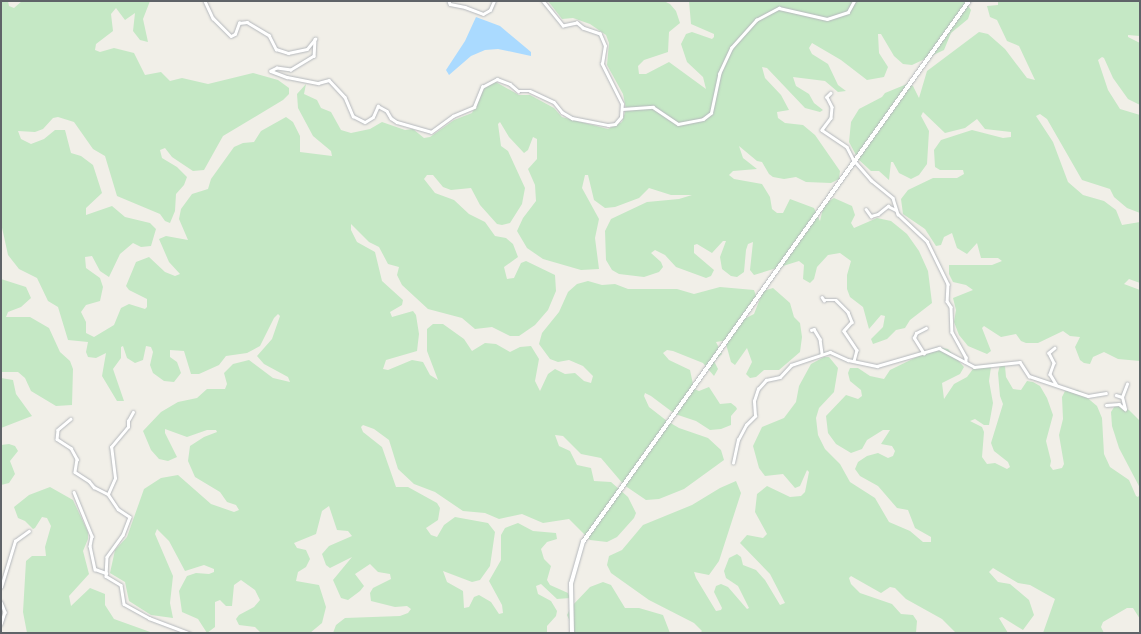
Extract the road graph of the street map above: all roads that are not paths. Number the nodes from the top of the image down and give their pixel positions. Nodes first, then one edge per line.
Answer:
1 (205, 1) edge
2 (449, 1) edge
3 (494, 1) edge
4 (543, 1) edge
5 (854, 1) edge
6 (969, 1) edge
7 (831, 93) dead end
8 (622, 109) junction
9 (855, 161) junction
10 (866, 209) dead end
11 (896, 210) junction
12 (822, 296) dead end
13 (926, 328) dead end
14 (810, 330) dead end
15 (1055, 348) dead end
16 (822, 354) junction
17 (924, 354) junction
18 (854, 361) junction
19 (966, 362) junction
20 (1056, 384) junction
21 (1127, 384) dead end
22 (1106, 393) dead end
23 (1116, 395) dead end
24 (1122, 397) junction
25 (1106, 405) dead end
26 (133, 412) dead end
27 (71, 419) dead end
28 (733, 463) dead end
29 (74, 492) dead end
30 (108, 494) junction
31 (29, 531) dead end
32 (106, 573) junction
33 (1, 587) edge
34 (1, 602) edge
35 (1, 624) edge
36 (190, 633) edge
37 (572, 633) edge

1 - 8 street
2 - 3 street
4 - 8 street
5 - 8 street
6 - 9 street
7 - 9 street
9 - 11 street
9 - 37 street
10 - 11 street
11 - 19 street
12 - 18 street
13 - 17 street
14 - 16 street
15 - 20 street
16 - 18 street
16 - 28 street
17 - 18 street
17 - 19 street
19 - 20 street
20 - 22 street
21 - 24 street
23 - 24 street
24 - 25 street
26 - 30 street
27 - 30 street
29 - 32 street
30 - 32 street
31 - 33 street
32 - 36 street
34 - 35 street

